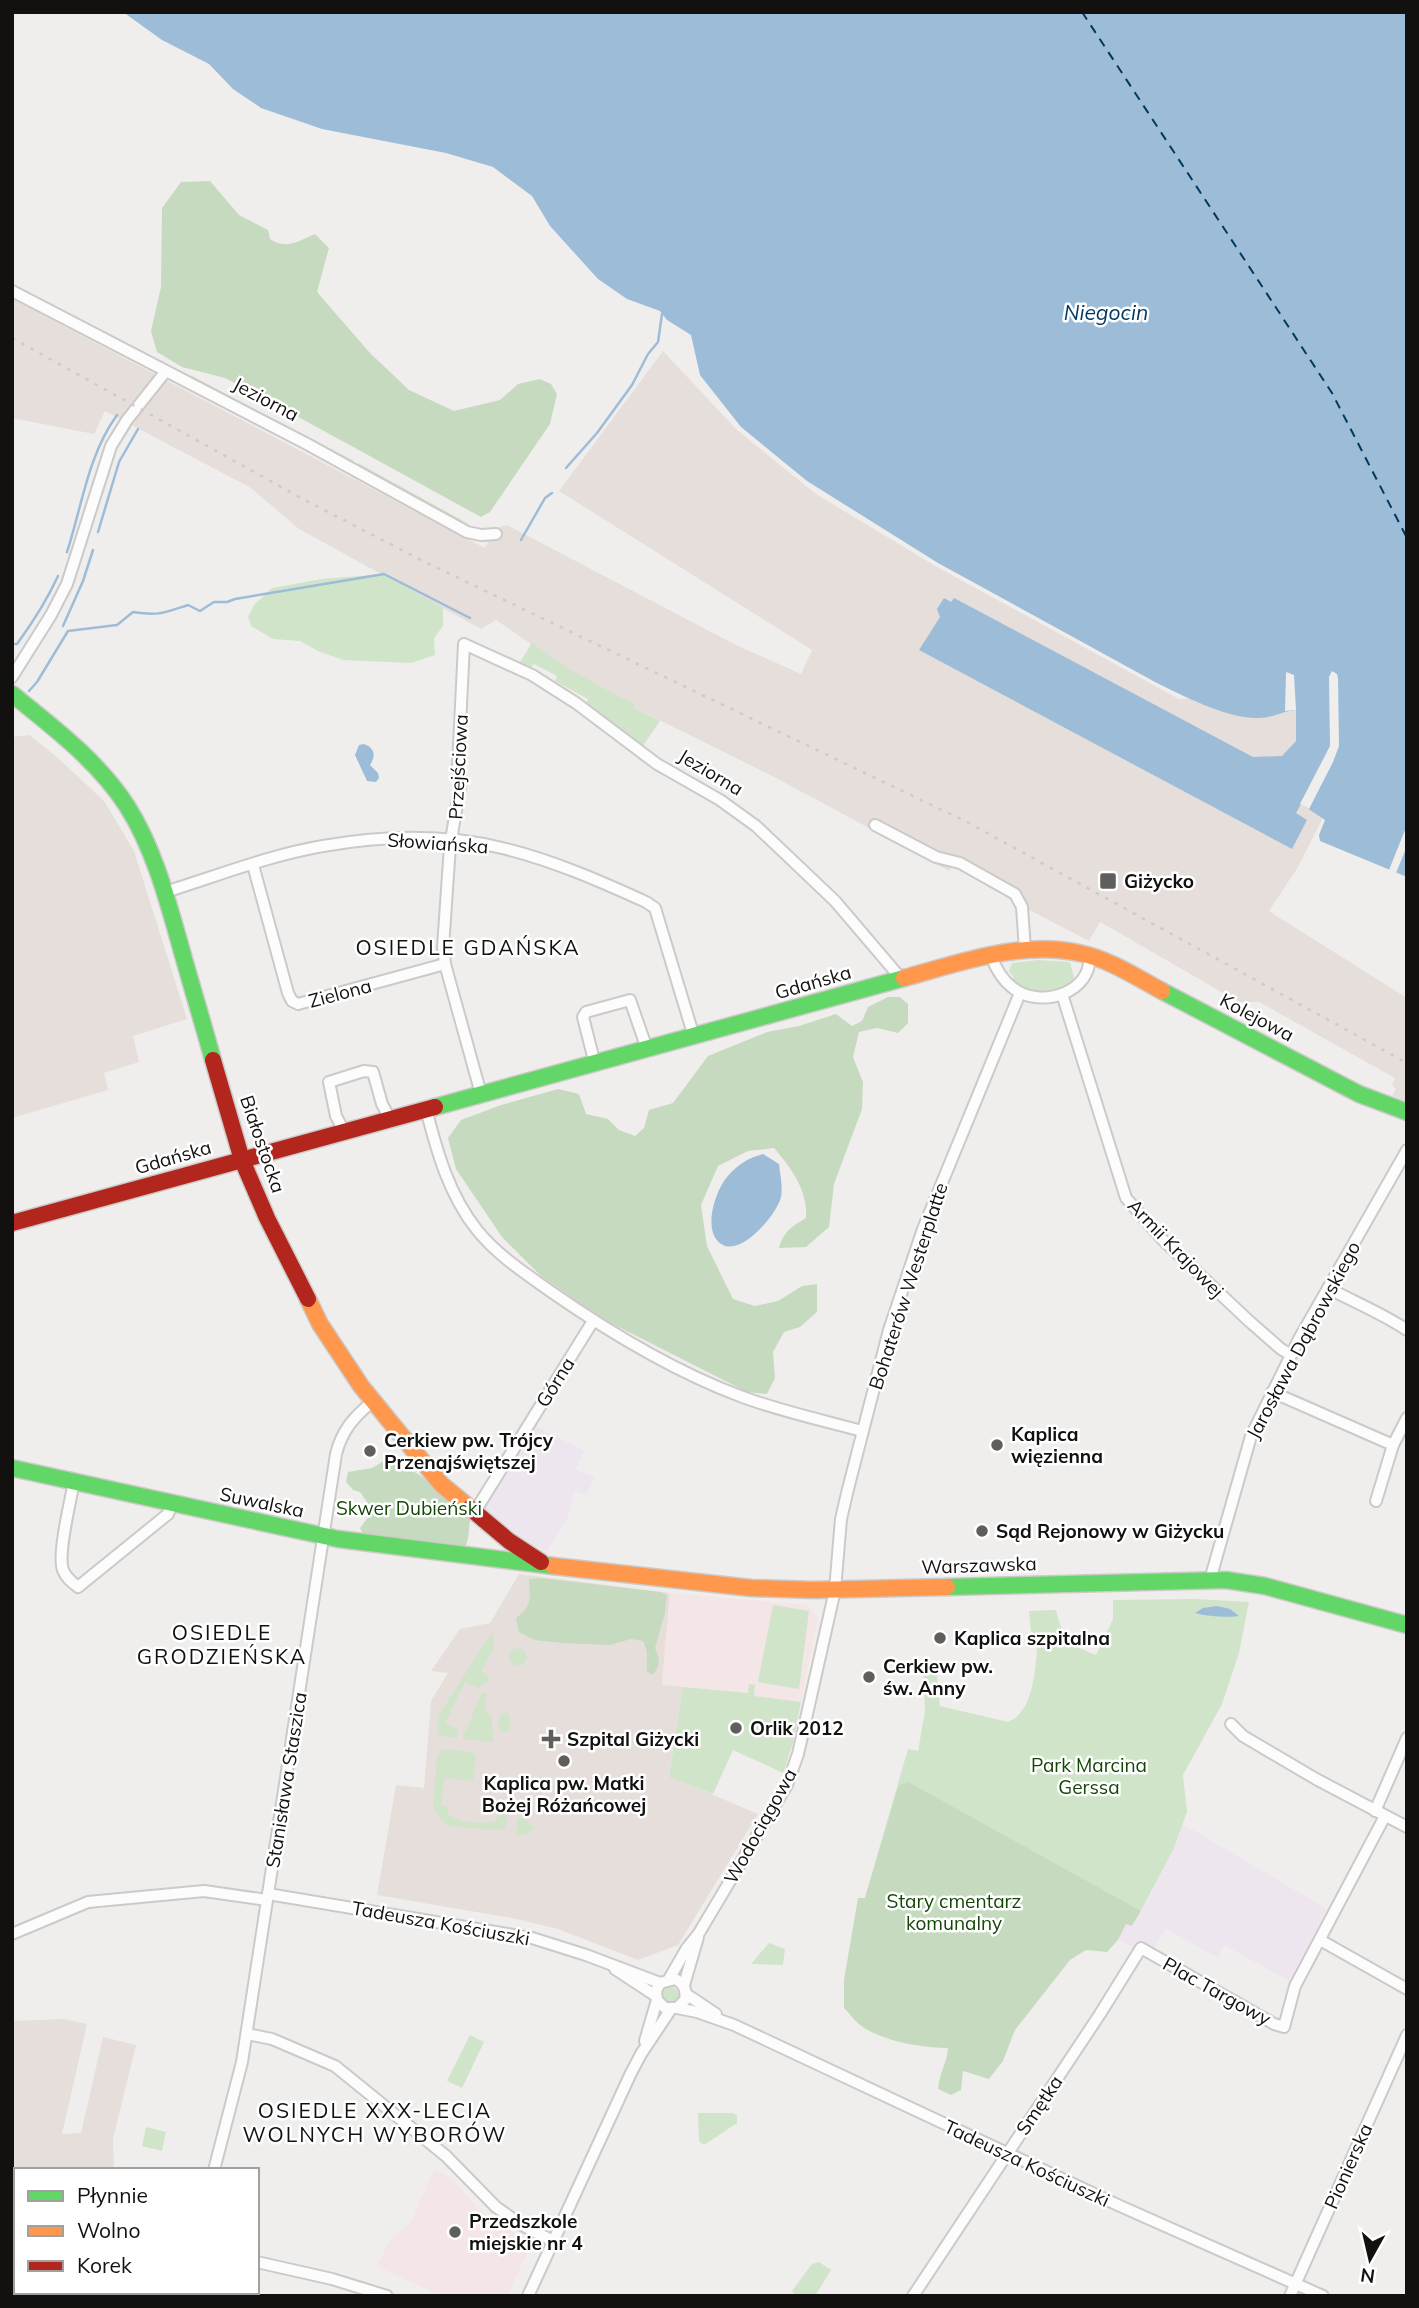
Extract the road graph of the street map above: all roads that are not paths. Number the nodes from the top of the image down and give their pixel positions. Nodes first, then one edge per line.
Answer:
1 (12, 291) edge
2 (166, 371) junction
3 (496, 534) dead end
4 (464, 644) joint
5 (12, 677) edge
6 (12, 694) edge
7 (875, 825) dead end
8 (453, 841) junction
9 (253, 865) junction
10 (165, 892) junction
11 (1025, 950) junction
12 (1089, 954) junction
13 (991, 957) junction
14 (444, 964) junction
15 (900, 977) junction
16 (1020, 993) junction
17 (1062, 994) junction
18 (694, 1037) junction
19 (647, 1049) junction
20 (595, 1064) junction
21 (481, 1094) junction
22 (426, 1109) junction
23 (1407, 1112) edge
24 (390, 1119) junction
25 (344, 1131) junction
26 (1407, 1150) edge
27 (242, 1160) junction
28 (12, 1223) edge
29 (1328, 1288) junction
30 (593, 1321) junction
31 (1407, 1329) edge
32 (1291, 1355) junction
33 (1272, 1392) junction
34 (373, 1401) junction
35 (1407, 1418) edge
36 (862, 1431) junction
37 (1394, 1445) junction
38 (12, 1468) edge
39 (74, 1481) junction
40 (1376, 1501) dead end
41 (172, 1503) junction
42 (474, 1513) junction
43 (324, 1536) junction
44 (548, 1566) junction
45 (1210, 1580) junction
46 (835, 1590) junction
47 (1407, 1625) edge
48 (1231, 1724) dead end
49 (1407, 1738) edge
50 (1380, 1813) junction
51 (1407, 1827) edge
52 (267, 1897) junction
53 (699, 1933) junction
54 (12, 1934) edge
55 (1320, 1940) junction
56 (1141, 1948) joint
57 (610, 1965) junction
58 (665, 1981) junction
59 (1407, 1989) edge
60 (685, 1990) junction
61 (656, 1998) junction
62 (674, 2009) junction
63 (734, 2025) junction
64 (247, 2034) junction
65 (1407, 2035) edge
66 (641, 2054) junction
67 (1006, 2153) junction
68 (215, 2168) edge
69 (553, 2241) junction
70 (259, 2262) edge
71 (1295, 2284) junction
72 (528, 2295) edge
73 (387, 2296) edge
74 (913, 2296) edge
75 (1290, 2296) edge
76 (1323, 2296) edge

1 - 2 street, Jeziorna
2 - 3 street, Jeziorna
2 - 5 street
4 - 8 street, Przejściowa
4 - 15 street, Jeziorna
6 - 10 street, Białostocka
7 - 11 street
8 - 9 street, Słowiańska
8 - 14 street, Przejściowa
8 - 18 street, Słowiańska
9 - 10 street, Słowiańska
9 - 14 street, Zielona
10 - 27 street, Białostocka
11 - 12 street, Gdańska
11 - 13 street, Gdańska
12 - 17 street
12 - 23 street, Kolejowa
13 - 15 street, Gdańska
13 - 16 street
14 - 21 street, Przejściowa
15 - 18 street, Gdańska
16 - 17 street
16 - 36 street, Bohaterów Westerplatte
17 - 32 street, Armii Krajowej
18 - 19 street, Gdańska
19 - 20 street, Gdańska
19 - 20 street
20 - 21 street, Gdańska
21 - 22 street, Gdańska
22 - 24 street, Gdańska
22 - 30 street
24 - 25 street, Gdańska
24 - 25 street
25 - 27 street, Gdańska
26 - 29 street, Jarosława Dąbrowskiego
27 - 28 street, Gdańska
27 - 34 street, Białostocka
29 - 31 street
29 - 32 street, Jarosława Dąbrowskiego
30 - 36 street
30 - 42 street, Górna
32 - 33 street, Jarosława Dąbrowskiego
33 - 37 street
33 - 45 street, Jarosława Dąbrowskiego
34 - 42 street, Białostocka
34 - 43 street, Stanisława Staszica
35 - 37 street
36 - 46 street, Bohaterów Westerplatte
37 - 40 street
38 - 39 street, Suwalska
39 - 41 street, Suwalska
39 - 41 street
41 - 43 street, Suwalska
42 - 44 street, Białostocka
43 - 44 street, Suwalska
43 - 52 street, Stanisława Staszica
44 - 46 street, Warszawska
45 - 46 street, Warszawska
45 - 47 street, Warszawska
46 - 53 street, Wodociągowa
48 - 50 street
49 - 50 street
50 - 51 street
50 - 55 street
52 - 54 street, Tadeusza Kościuszki
52 - 57 street, Tadeusza Kościuszki
52 - 64 street, Stanisława Staszica
53 - 58 street, Wodociągowa
53 - 60 street, Wodociągowa
55 - 56 street, Plac Targowy
55 - 59 street
56 - 67 street, Smętka
57 - 58 street, Tadeusza Kościuszki
57 - 61 street, Tadeusza Kościuszki
58 - 60 street
58 - 61 street
60 - 62 street
60 - 63 street, Tadeusza Kościuszki
61 - 62 street
61 - 66 street
62 - 63 street, Tadeusza Kościuszki
62 - 66 street
63 - 67 street, Tadeusza Kościuszki
64 - 68 street, Stanisława Staszica
64 - 69 street
65 - 71 street, Pionierska
66 - 69 street
67 - 71 street, Tadeusza Kościuszki
67 - 74 street, Smętka
69 - 72 street
70 - 73 street
71 - 75 street, Pionierska
71 - 76 street, Tadeusza Kościuszki

